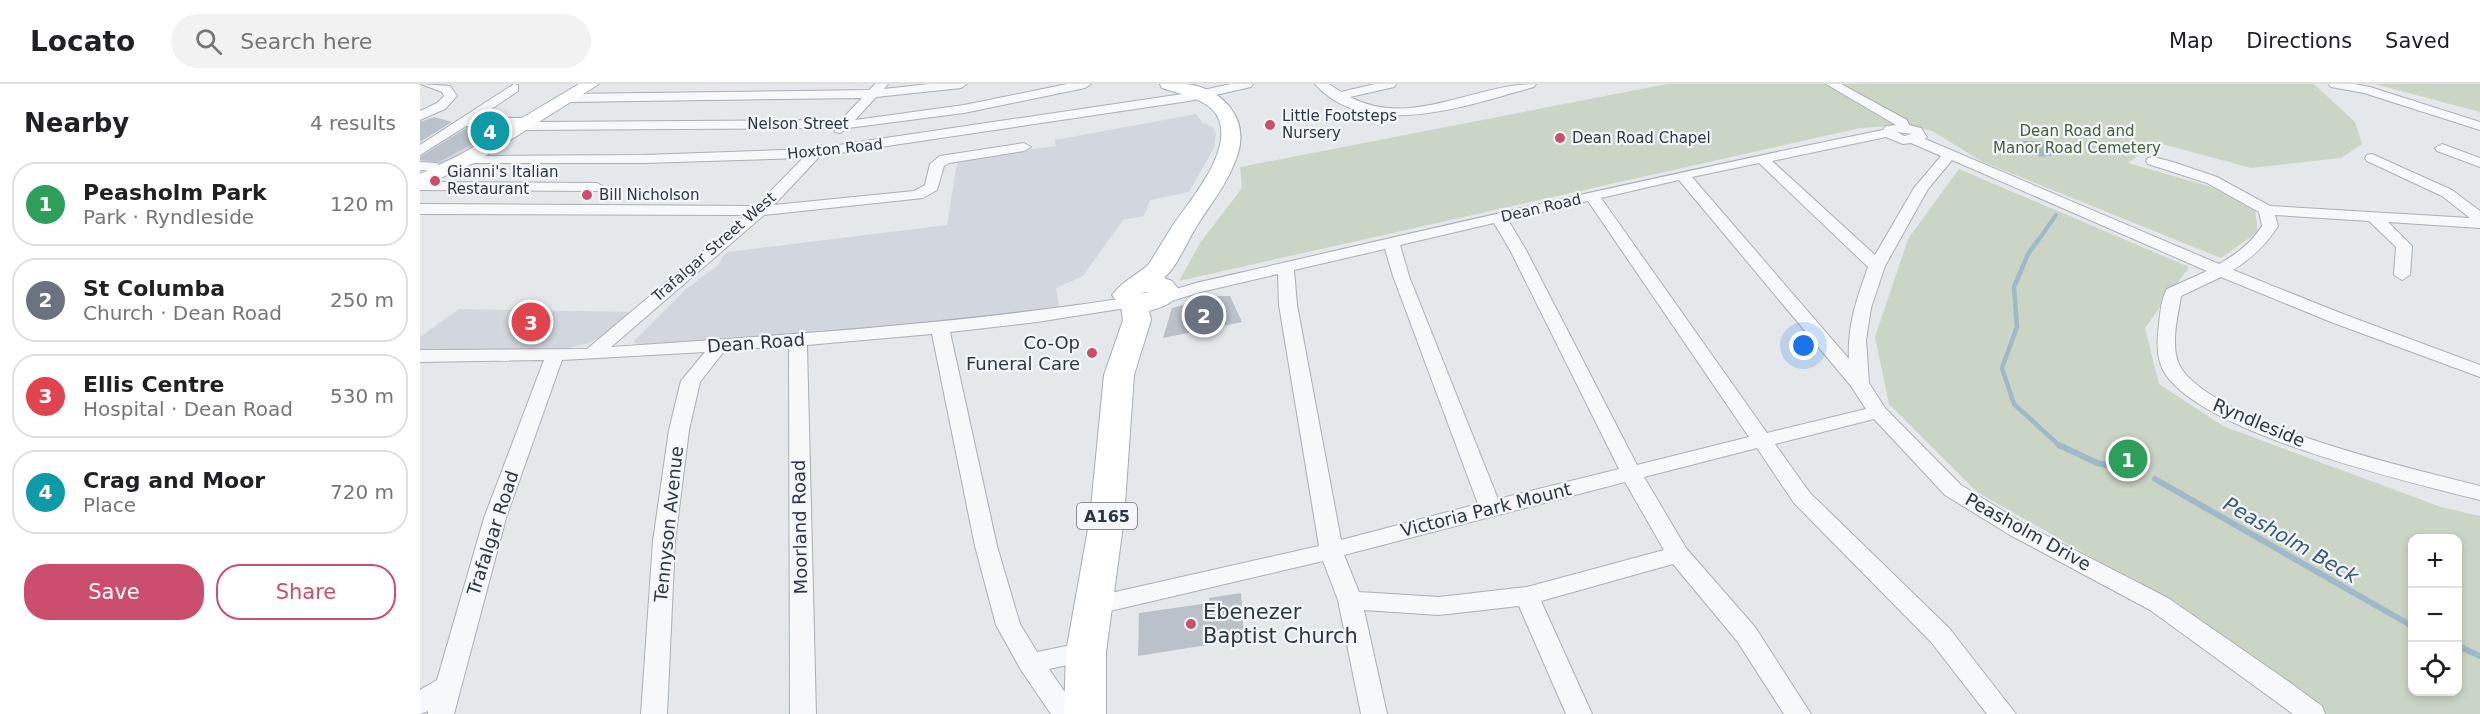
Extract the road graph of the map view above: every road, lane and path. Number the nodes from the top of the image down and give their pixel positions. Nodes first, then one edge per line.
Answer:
1 (426, 84) edge
2 (591, 84) edge
3 (961, 84) edge
4 (1152, 84) edge
5 (1168, 84) edge
6 (1247, 84) edge
7 (1321, 84) edge
8 (1390, 84) edge
9 (1530, 84) edge
10 (1832, 84) edge
11 (2335, 84) edge
12 (1076, 85) edge
13 (420, 86) edge
14 (514, 88) dead end
15 (878, 89) edge
16 (1194, 95) junction
17 (1339, 96) junction
18 (568, 98) junction
19 (420, 116) edge
20 (466, 122) junction
21 (524, 124) junction
22 (845, 124) junction
23 (2480, 126) edge
24 (1904, 128) junction
25 (1887, 133) junction
26 (1916, 140) junction
27 (1024, 147) dead end
28 (2442, 148) dead end
29 (420, 151) edge
30 (815, 153) junction
31 (1950, 154) junction
32 (1761, 158) junction
33 (2372, 158) dead end
34 (467, 159) junction
35 (2153, 161) dead end
36 (2480, 163) edge
37 (420, 166) edge
38 (436, 167) dead end
39 (1682, 176) junction
40 (420, 181) edge
41 (420, 186) edge
42 (597, 187) dead end
43 (1592, 196) junction
44 (420, 209) edge
45 (2266, 210) junction
46 (760, 211) junction
47 (2374, 217) junction
48 (1498, 218) junction
49 (2480, 220) edge
50 (1391, 242) junction
51 (1877, 266) junction
52 (1286, 269) junction
53 (2219, 271) junction
54 (2402, 275) dead end
55 (1146, 294) junction
56 (940, 328) junction
57 (798, 340) junction
58 (720, 345) junction
59 (592, 354) junction
60 (555, 355) junction
61 (420, 356) edge
62 (2480, 371) edge
63 (1859, 383) junction
64 (1878, 412) junction
65 (1760, 440) junction
66 (1631, 473) junction
67 (2480, 493) edge
68 (1491, 508) junction
69 (1331, 551) junction
70 (1678, 554) junction
71 (1527, 596) junction
72 (1350, 600) junction
73 (1093, 606) junction
74 (1086, 652) junction
75 (1030, 663) junction
76 (447, 687) junction
77 (420, 703) edge
78 (441, 714) edge
79 (654, 714) edge
80 (803, 714) edge
81 (1085, 714) edge
82 (1374, 714) edge
83 (1579, 714) edge
84 (1797, 714) edge
85 (2003, 714) edge
86 (2312, 714) edge

1 - 13 street
1 - 19 street
2 - 18 main road
3 - 15 street
4 - 16 main road, A165
5 - 16 main road, A165
6 - 16 street, Hoxton Road
7 - 17 street
8 - 17 street
9 - 17 street
10 - 24 street
11 - 23 street
12 - 22 street, Nelson Street
14 - 20 street
15 - 18 street
15 - 22 street, Trafalgar Street West
16 - 30 street, Hoxton Road
16 - 55 main road, A165
18 - 21 main road
20 - 21 street, Nelson Street
20 - 29 street
21 - 22 street, Nelson Street
21 - 34 main road
22 - 30 street, Trafalgar Street West
24 - 25 street, Dean Road
24 - 26 street
25 - 26 street
25 - 32 street, Dean Road
26 - 31 street
27 - 46 street
28 - 36 street
30 - 34 street, Hoxton Road
30 - 46 street, Trafalgar Street West
31 - 51 street
31 - 53 street
32 - 39 street, Dean Road
32 - 51 street
33 - 49 street
34 - 40 main road
35 - 45 street
37 - 38 street
39 - 43 street, Dean Road
39 - 63 street, Peasholm Drive
41 - 42 street
43 - 48 street, Dean Road
43 - 65 street
44 - 46 street
45 - 47 street
45 - 53 street
46 - 59 street, Trafalgar Street West
47 - 49 street
47 - 54 street
48 - 50 street, Dean Road
48 - 66 street
50 - 52 street, Dean Road
50 - 68 street
51 - 63 street
52 - 55 street, Dean Road
52 - 69 street
53 - 62 street
53 - 67 street, Ryndleside
55 - 56 street, Dean Road
55 - 73 main road, A165
56 - 57 street, Dean Road
56 - 75 street
57 - 58 street, Dean Road
57 - 80 street, Moorland Road
58 - 59 street, Dean Road
58 - 79 street, Tennyson Avenue
59 - 60 street, Dean Road
60 - 61 street, Dean Road
60 - 76 street, Trafalgar Road
63 - 64 street, Peasholm Drive
64 - 65 street, Victoria Park Mount
64 - 86 street, Peasholm Drive
65 - 66 street, Victoria Park Mount
65 - 85 street
66 - 68 street, Victoria Park Mount
66 - 70 street
68 - 69 street, Victoria Park Mount
69 - 72 street
69 - 73 street, Victoria Park Mount
70 - 71 street
70 - 84 street
71 - 72 street
71 - 83 street
72 - 82 street
73 - 74 main road, A165
74 - 75 street
74 - 81 main road, A165
75 - 81 street
76 - 77 street
76 - 78 street, Trafalgar Road

